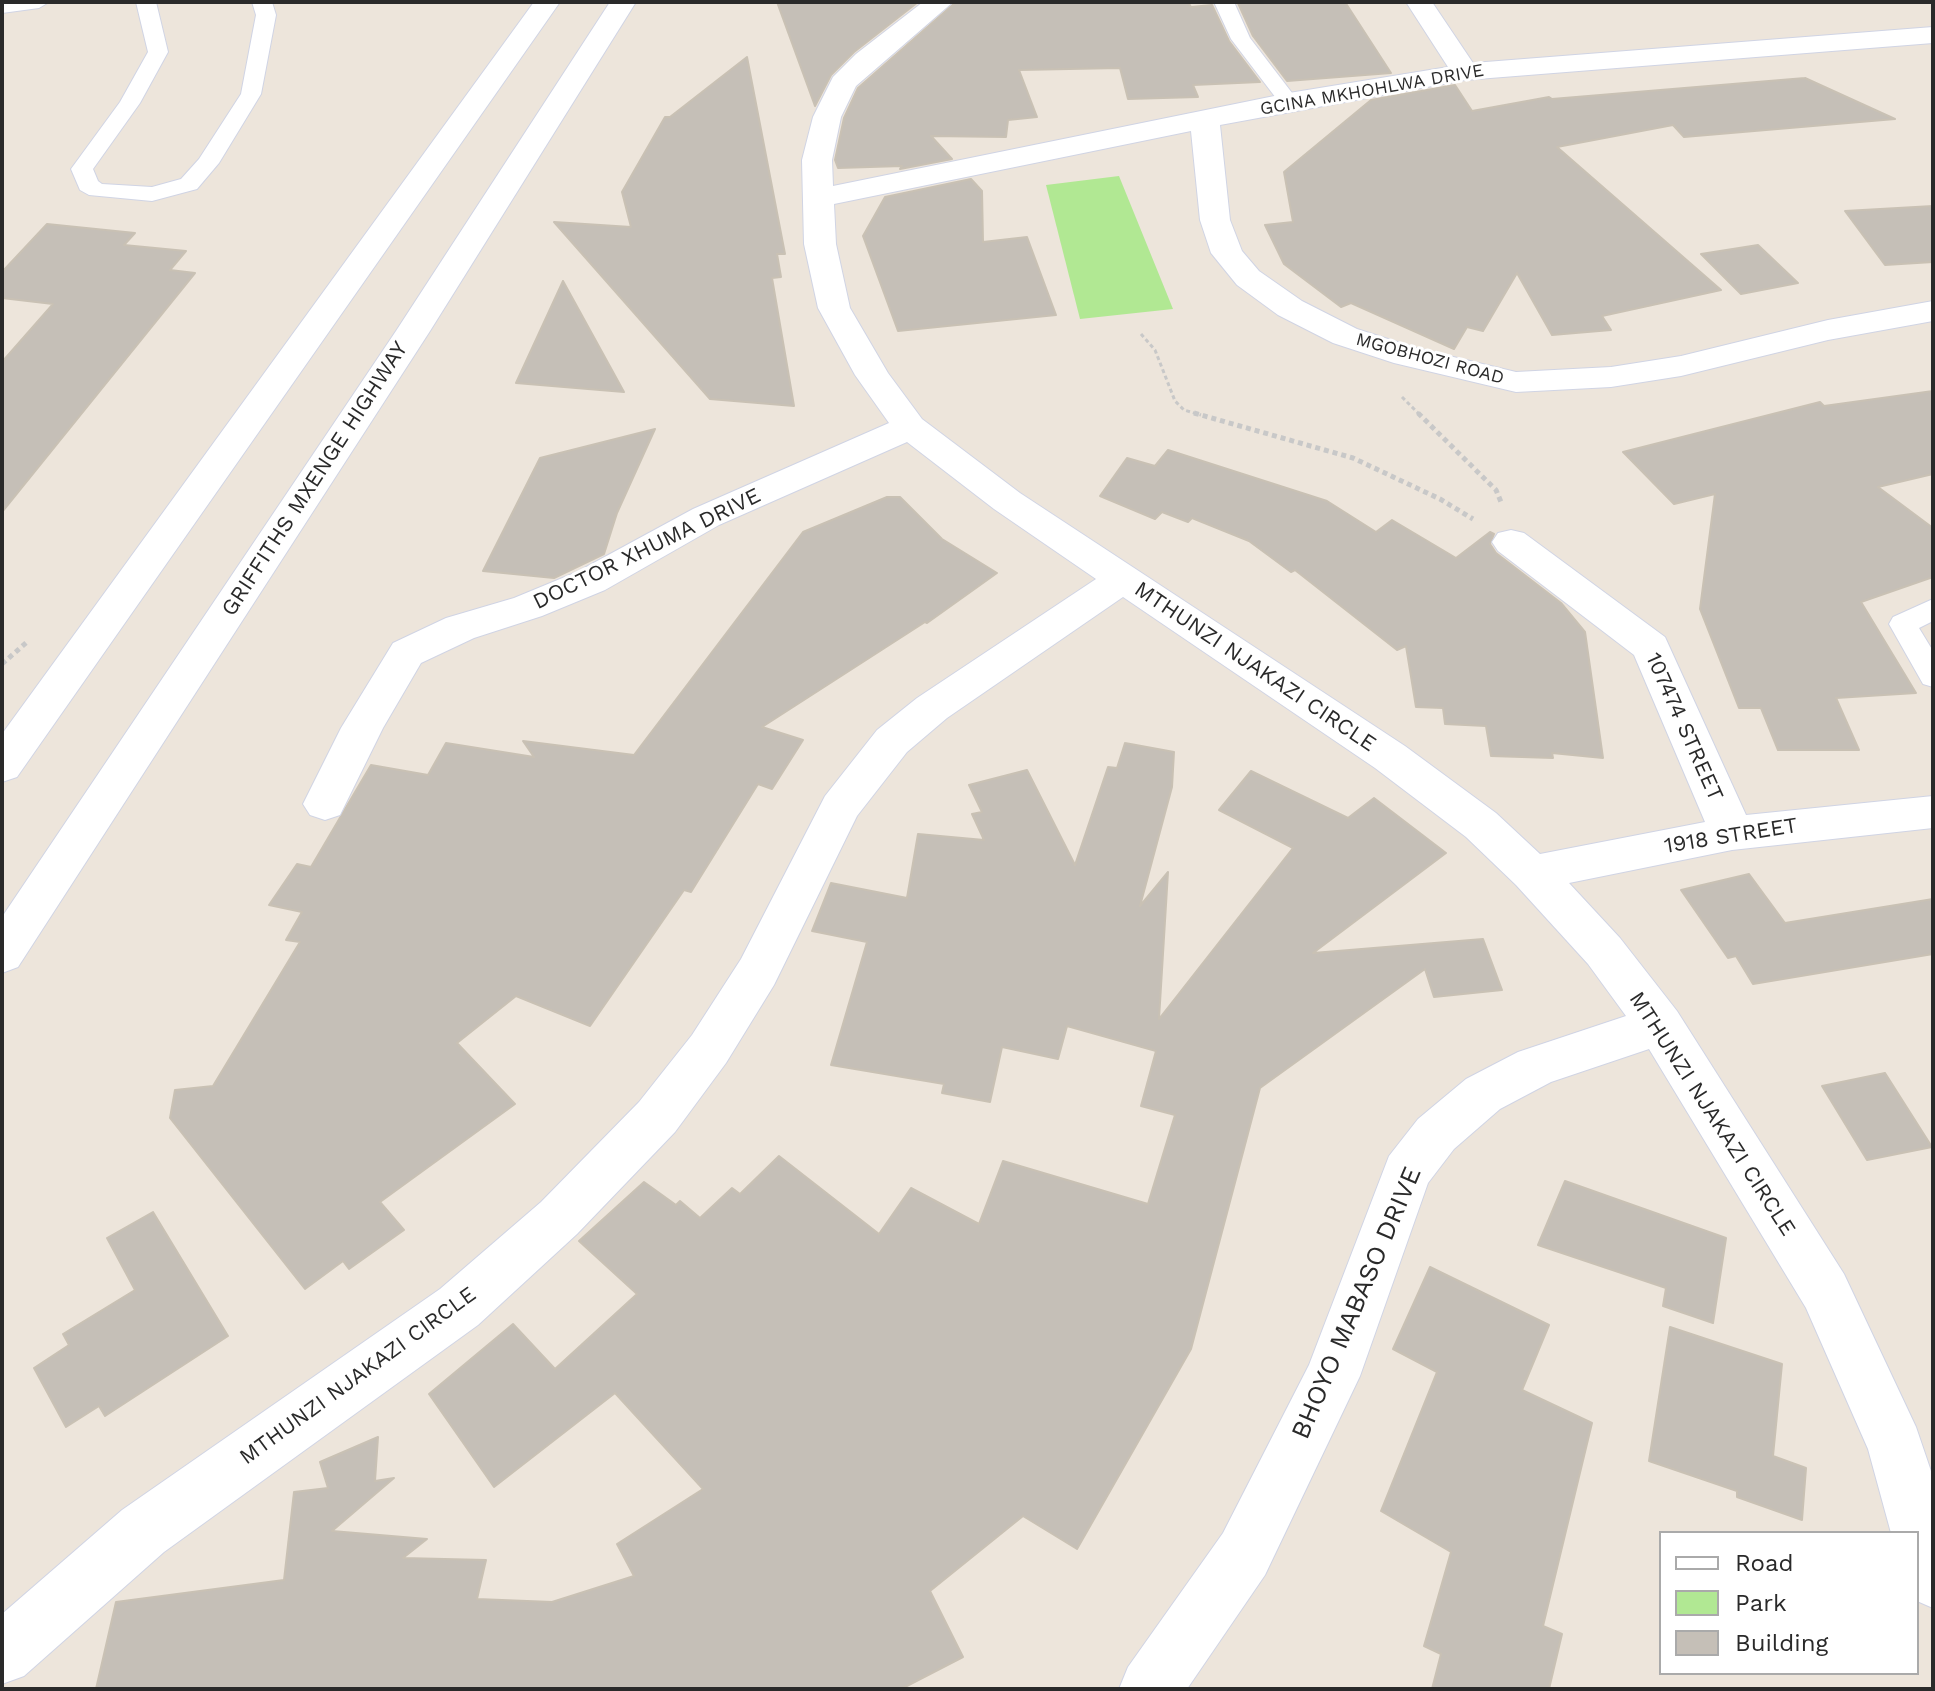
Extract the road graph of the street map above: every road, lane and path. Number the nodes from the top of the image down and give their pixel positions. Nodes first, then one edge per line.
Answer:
1 (39, 2) edge
2 (146, 2) edge
3 (262, 2) edge
4 (547, 2) edge
5 (623, 2) edge
6 (940, 2) edge
7 (1224, 2) edge
8 (1419, 2) edge
9 (2, 7) edge
10 (1933, 35) edge
11 (1465, 72) junction
12 (1289, 102) junction
13 (1205, 121) junction
14 (819, 198) junction
15 (1933, 311) edge
16 (1141, 334) dead end
17 (1406, 356) junction
18 (910, 427) junction
19 (1511, 542) junction
20 (1123, 579) junction
21 (1933, 609) edge
22 (1933, 677) edge
23 (2, 766) edge
24 (325, 804) dead end
25 (1933, 812) edge
26 (1732, 833) junction
27 (1532, 873) junction
28 (2, 954) edge
29 (1660, 1025) junction
30 (1933, 1578) edge
31 (2, 1654) edge
32 (1150, 1689) edge

1 - 9 lane
2 - 3 lane
4 - 23 street
5 - 28 street, GRIFFITHS MXENGE HIGHWAY
6 - 14 street, MTHUNZI NJAKAZI CIRCLE
7 - 12 lane
8 - 11 street
10 - 11 street, GCINA MKHOHLWA DRIVE
11 - 12 street, GCINA MKHOHLWA DRIVE
12 - 13 street, GCINA MKHOHLWA DRIVE
13 - 14 street, GCINA MKHOHLWA DRIVE
13 - 17 street, MGOBHOZI ROAD
14 - 18 street, MTHUNZI NJAKAZI CIRCLE
15 - 17 street, MGOBHOZI ROAD
16 - 19 path
17 - 19 path
18 - 20 street, MTHUNZI NJAKAZI CIRCLE
18 - 24 street, DOCTOR XHUMA DRIVE
19 - 26 street, 107474 STREET
20 - 27 street, MTHUNZI NJAKAZI CIRCLE
20 - 31 street, MTHUNZI NJAKAZI CIRCLE
21 - 22 lane
25 - 26 street, 1918 STREET
26 - 27 street, 1918 STREET
27 - 29 street, MTHUNZI NJAKAZI CIRCLE
29 - 30 street, MTHUNZI NJAKAZI CIRCLE
29 - 32 street, BHOYO MABASO DRIVE

